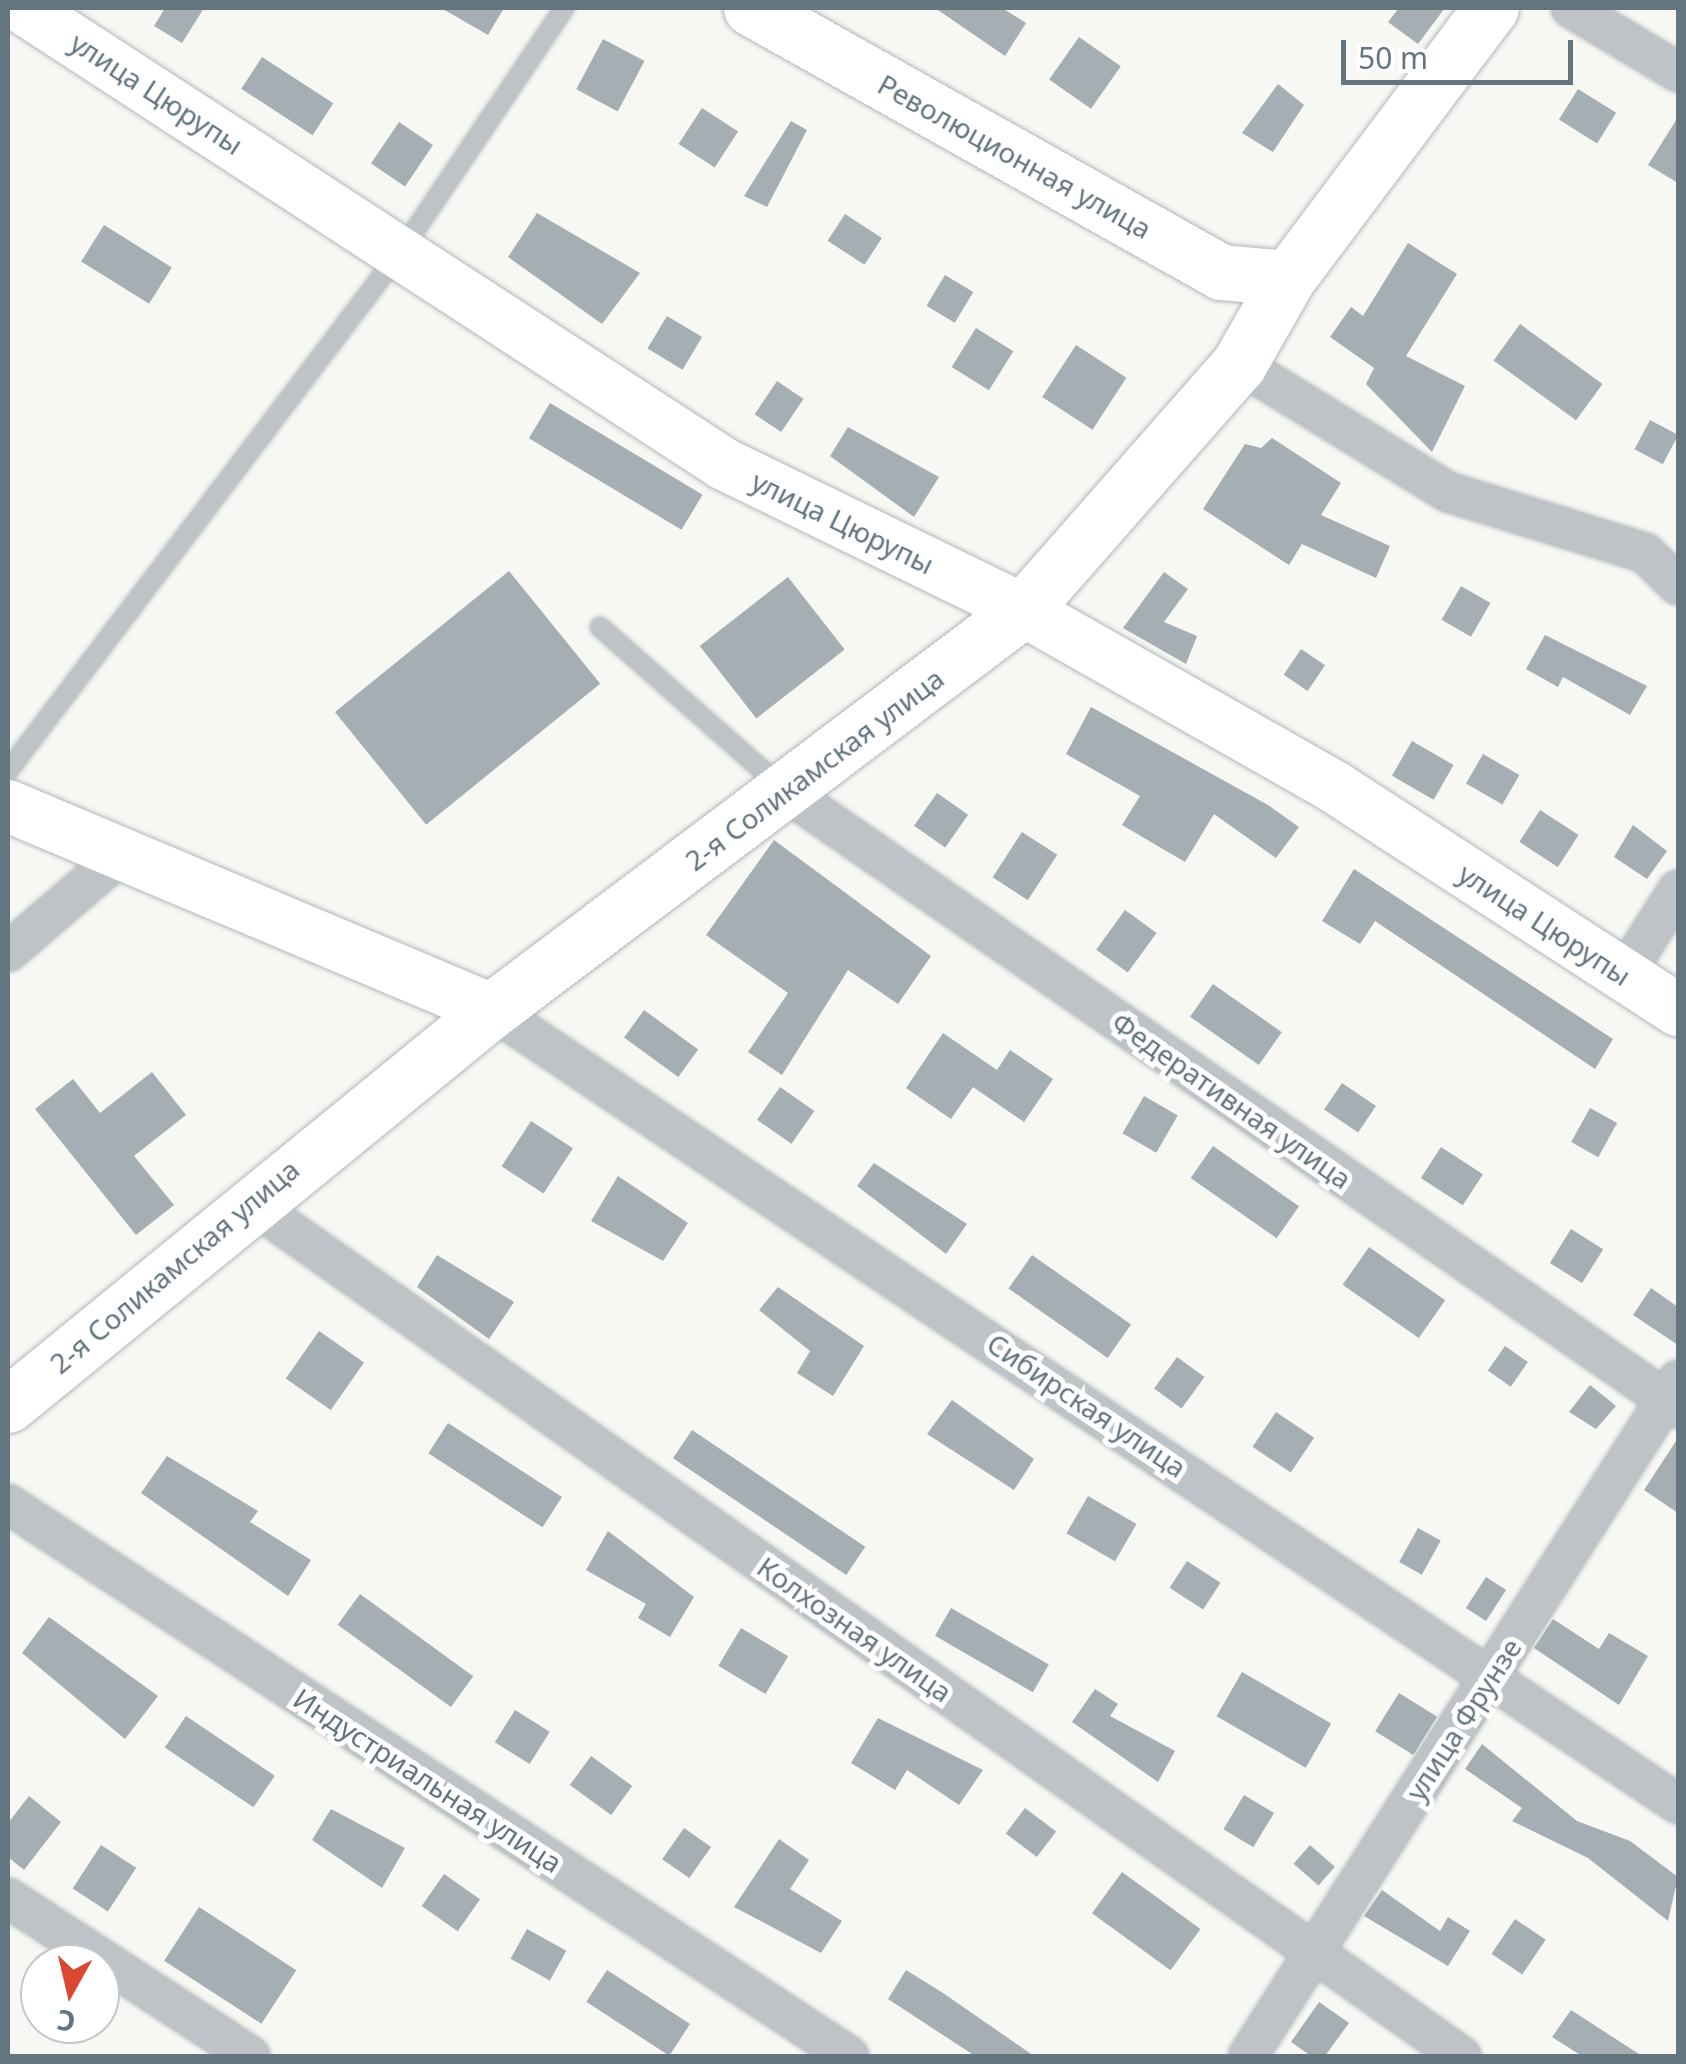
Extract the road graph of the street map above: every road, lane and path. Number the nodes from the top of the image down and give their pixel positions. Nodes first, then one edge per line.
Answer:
1 (24, 8) edge
2 (564, 8) edge
3 (751, 8) edge
4 (1491, 8) edge
5 (1571, 8) edge
6 (1678, 72) edge
7 (401, 250) junction
8 (1288, 278) junction
9 (1238, 364) junction
10 (1678, 584) edge
11 (1023, 610) junction
12 (600, 627) dead end
13 (8, 771) edge
14 (786, 792) junction
15 (8, 806) edge
16 (122, 854) junction
17 (1678, 890) edge
18 (8, 952) edge
19 (1624, 975) junction
20 (492, 1010) junction
21 (1678, 1010) edge
22 (249, 1202) junction
23 (1674, 1396) edge
24 (8, 1404) edge
25 (8, 1504) edge
26 (1492, 1674) junction
27 (1678, 1804) edge
28 (8, 1898) edge
29 (1314, 1953) junction
30 (250, 2056) edge
31 (849, 2056) edge
32 (1248, 2056) edge
33 (1461, 2056) edge

1 - 7 street, улица Цюрупы
2 - 7 lane
3 - 8 main road, Революционная улица
4 - 8 main road, 2-я Соликамская улица
5 - 6 street
7 - 11 street, улица Цюрупы
7 - 13 lane
8 - 9 main road, 2-я Соликамская улица
9 - 10 street
9 - 11 main road, 2-я Соликамская улица
11 - 14 main road, 2-я Соликамская улица
11 - 19 street, улица Цюрупы
12 - 14 lane
14 - 20 main road, 2-я Соликамская улица
14 - 23 street, Федеративная улица
15 - 16 street
16 - 18 street
16 - 20 street
17 - 19 street
19 - 21 street, улица Цюрупы
20 - 22 main road, 2-я Соликамская улица
20 - 26 street, Сибирская улица
22 - 24 main road, 2-я Соликамская улица
22 - 29 street, Колхозная улица
23 - 26 street, улица Фрунзе
25 - 31 street, Индустриальная улица
26 - 27 street, Сибирская улица
26 - 29 street, улица Фрунзе
28 - 30 street
29 - 32 street, улица Фрунзе
29 - 33 street, Колхозная улица

